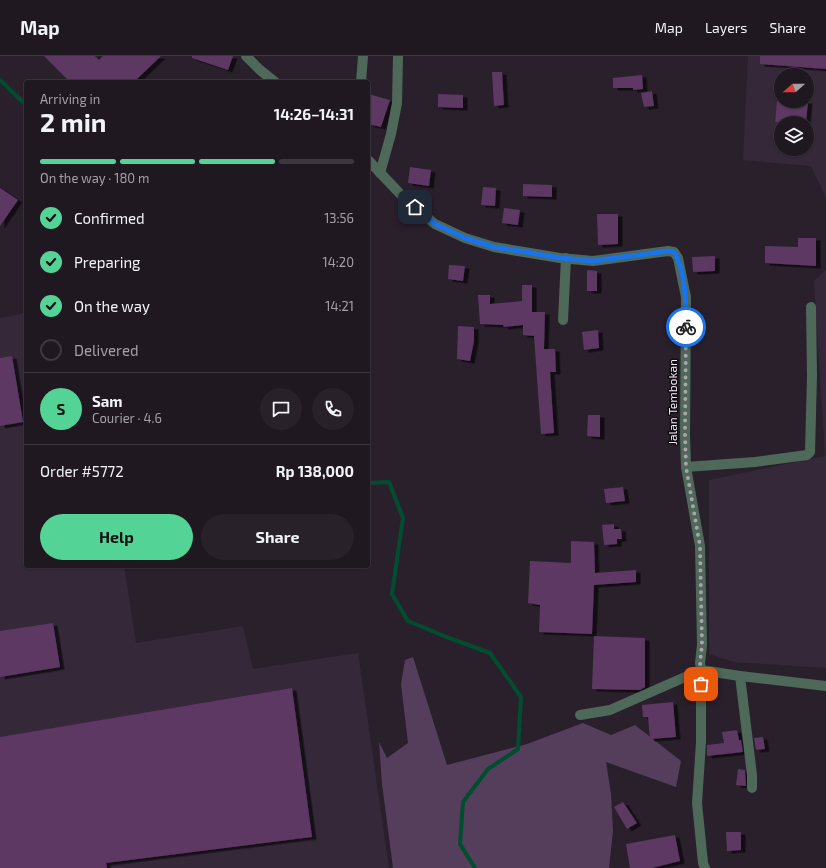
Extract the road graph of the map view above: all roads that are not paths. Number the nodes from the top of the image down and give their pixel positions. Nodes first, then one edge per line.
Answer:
1 (246, 56) edge
2 (363, 56) edge
3 (398, 56) edge
4 (272, 80) edge
5 (361, 80) edge
6 (370, 162) edge
7 (380, 173) junction
8 (566, 258) junction
9 (811, 307) dead end
10 (562, 320) dead end
11 (686, 467) junction
12 (701, 670) junction
13 (740, 676) junction
14 (826, 686) edge
15 (580, 715) dead end
16 (752, 788) dead end
17 (705, 868) edge

1 - 4 street
2 - 5 street
3 - 7 street
6 - 7 street, Jalan Tembokan
7 - 8 street, Jalan Tembokan
8 - 10 street
8 - 11 street, Jalan Tembokan
9 - 11 street
11 - 12 street, Jalan Tembokan
12 - 13 street
12 - 15 street
12 - 17 street, Jalan Tembokan
13 - 14 street
13 - 16 street

